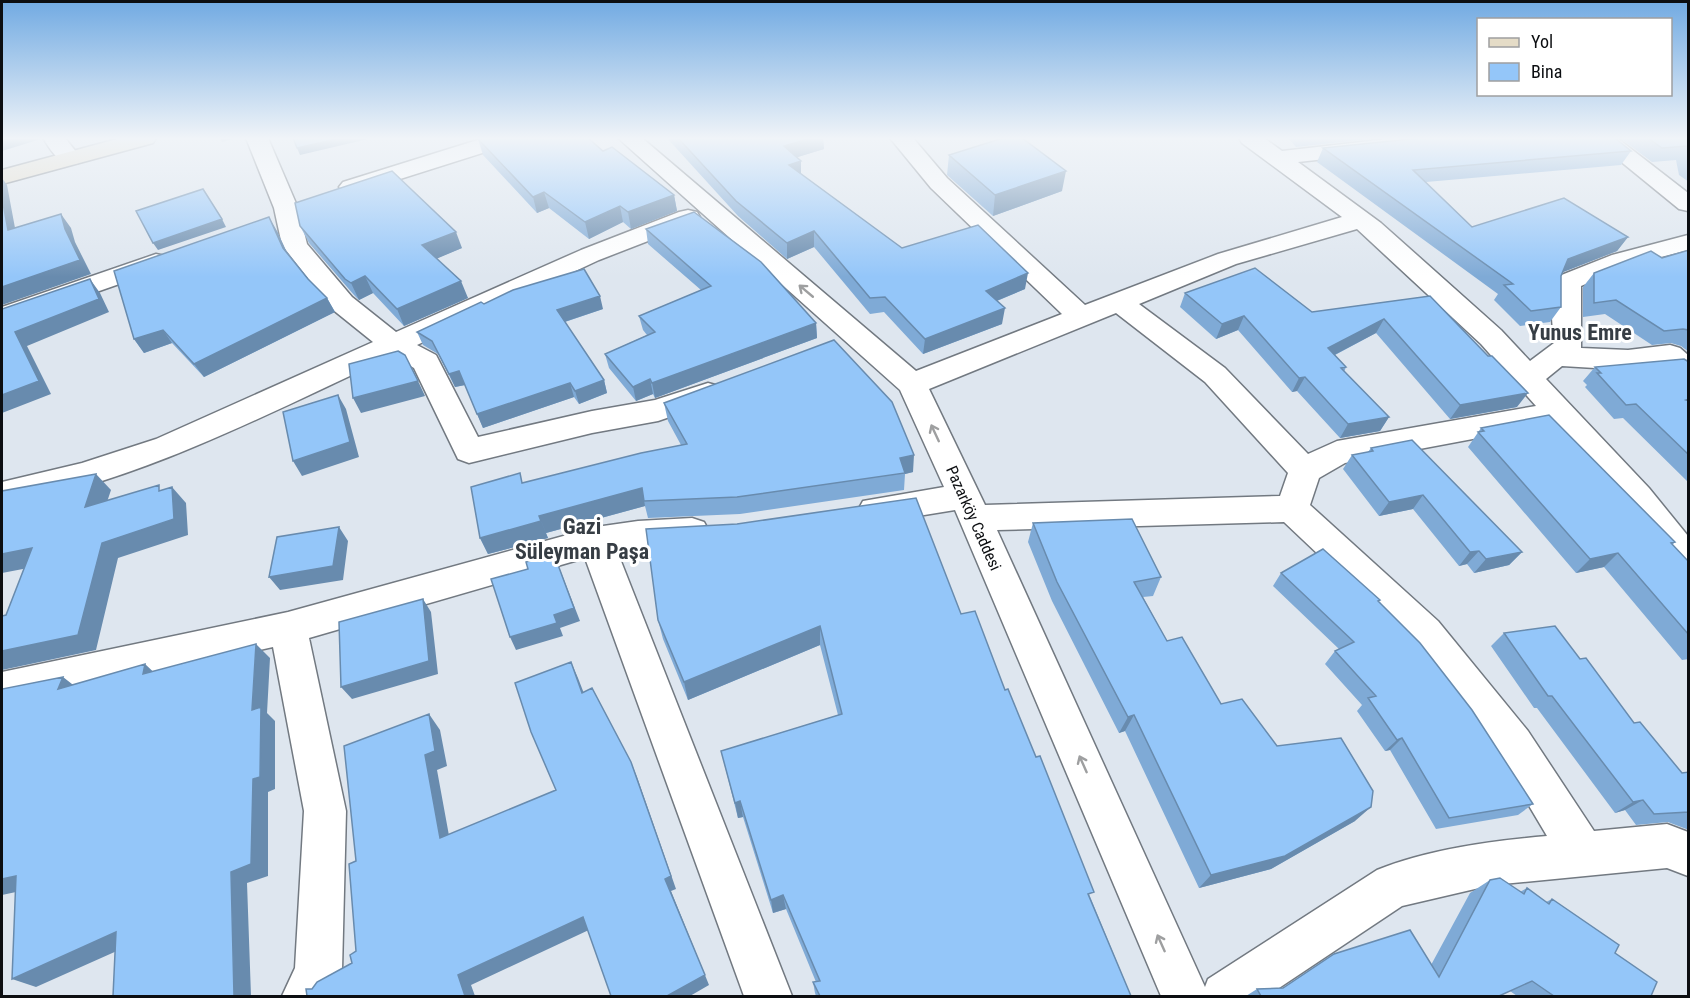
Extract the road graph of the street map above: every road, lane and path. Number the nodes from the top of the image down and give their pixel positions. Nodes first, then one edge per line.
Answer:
1 (283, 185) edge
2 (366, 185) edge
3 (680, 185) edge
4 (941, 185) edge
5 (1313, 185) edge
6 (1664, 185) edge
7 (1689, 204) edge
8 (296, 208) junction
9 (708, 210) junction
10 (1360, 220) junction
11 (1689, 242) edge
12 (184, 252) edge
13 (1119, 302) junction
14 (2, 316) edge
15 (1081, 317) junction
16 (858, 335) junction
17 (395, 345) junction
18 (827, 347) edge
19 (1555, 356) junction
20 (1689, 369) edge
21 (1528, 378) junction
22 (735, 383) edge
23 (912, 384) junction
24 (1560, 412) junction
25 (1305, 471) junction
26 (2, 494) edge
27 (969, 507) junction
28 (1292, 509) junction
29 (843, 515) edge
30 (729, 530) edge
31 (596, 541) junction
32 (1689, 560) edge
33 (288, 628) junction
34 (2, 689) edge
35 (1583, 854) junction
36 (1689, 854) edge
37 (306, 996) edge
38 (768, 996) edge
39 (1185, 996) edge
40 (1225, 996) edge

1 - 8 street
2 - 8 street
3 - 9 street, Pazarköy Caddesi
4 - 15 street
5 - 10 street
6 - 7 street
8 - 17 street
16 -> 9 street, Pazarköy Caddesi
9 - 17 street
10 - 13 street
10 - 21 street
11 - 19 street
12 - 14 street
13 - 15 street
13 - 25 street
15 - 23 street
16 - 18 street
16 - 23 street, Pazarköy Caddesi
17 - 22 street
17 - 26 street
19 - 20 street
19 - 21 street
21 - 24 street
27 -> 23 street, Pazarköy Caddesi
24 - 25 street
24 - 32 street
25 - 28 street
27 - 28 street
27 - 29 street
39 -> 27 street, Pazarköy Caddesi
28 - 35 street
30 - 31 street
31 - 33 street
31 - 38 street
33 - 34 street
33 - 37 street
35 - 36 street
35 - 40 street

